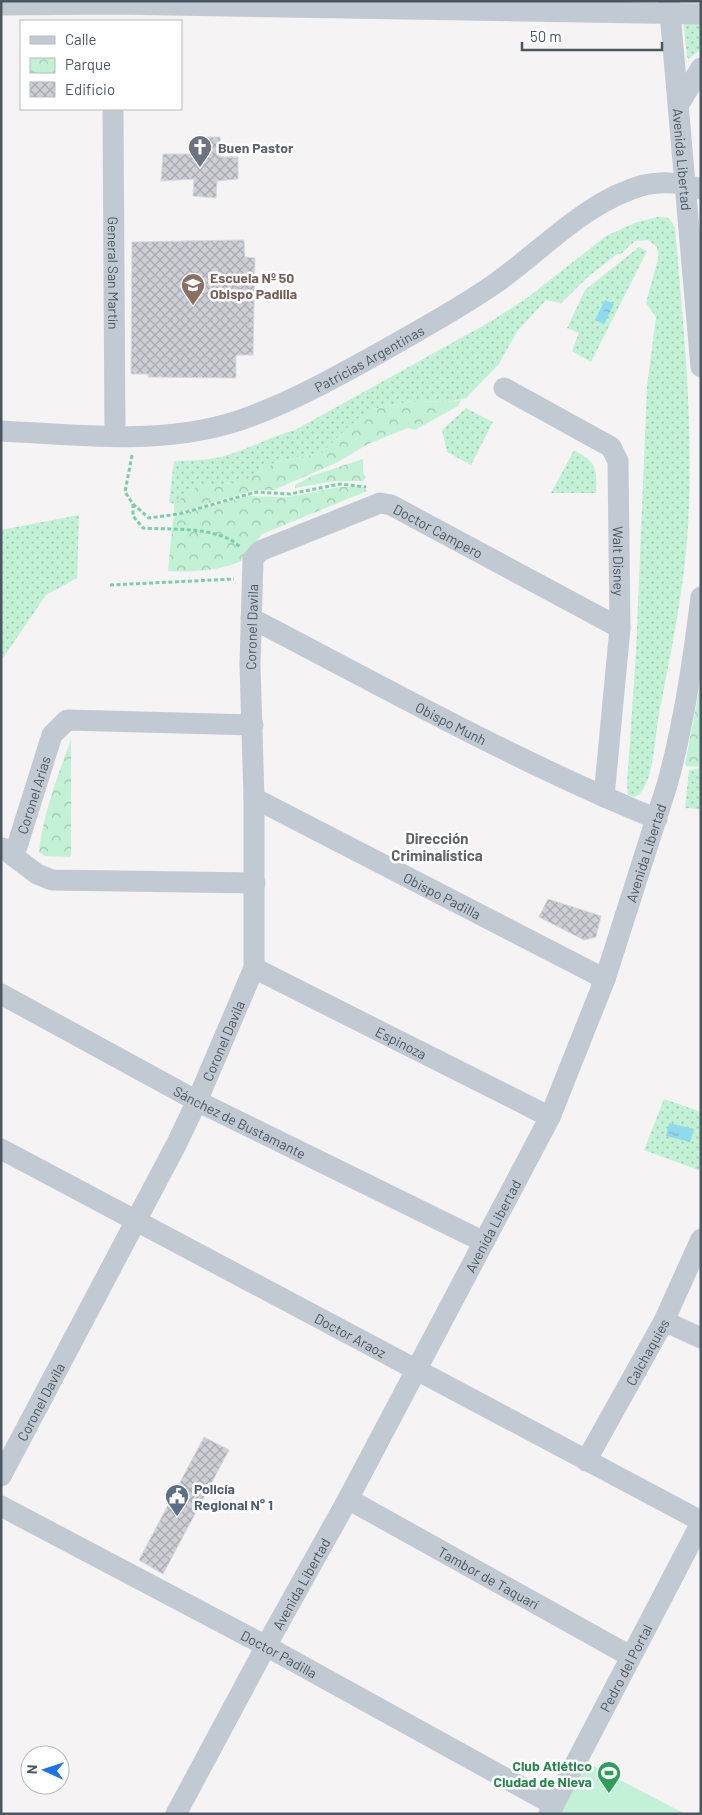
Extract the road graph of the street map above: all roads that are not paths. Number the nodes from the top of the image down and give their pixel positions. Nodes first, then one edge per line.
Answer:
1 (1, 5) edge
2 (670, 7) edge
3 (113, 9) edge
4 (701, 14) edge
5 (701, 68) edge
6 (678, 104) junction
7 (114, 110) edge
8 (701, 189) edge
9 (701, 367) edge
10 (504, 388) dead end
11 (1, 431) edge
12 (115, 436) junction
13 (253, 568) joint
14 (701, 596) edge
15 (251, 618) junction
16 (620, 628) junction
17 (253, 726) junction
18 (604, 797) junction
19 (254, 798) junction
20 (657, 819) junction
21 (7, 851) edge
22 (254, 883) junction
23 (254, 968) junction
24 (605, 979) junction
25 (1, 994) edge
26 (197, 1101) junction
27 (550, 1116) junction
28 (1, 1149) edge
29 (136, 1221) junction
30 (701, 1239) edge
31 (484, 1242) junction
32 (664, 1321) junction
33 (701, 1338) edge
34 (417, 1370) junction
35 (586, 1461) junction
36 (1, 1476) edge
37 (348, 1499) junction
38 (1, 1506) edge
39 (701, 1522) edge
40 (266, 1646) junction
41 (630, 1656) junction
42 (552, 1809) edge
43 (176, 1814) edge

1 - 3 street
2 - 3 street
2 - 4 street
2 - 6 street, Avenida Libertad
5 - 6 street
6 - 9 street, Avenida Libertad
7 - 12 street, General San Martín
8 - 12 street, Patricias Argentinas
10 - 16 street, Walt Disney
11 - 12 street, Patricias Argentinas
13 - 15 street, Coronel Davila
13 - 16 street, Doctor Campero
14 - 20 street, Avenida Libertad
15 - 17 street, Coronel Davila
15 - 18 street, Obispo Munh
16 - 18 street, Walt Disney
17 - 19 street, Coronel Davila
17 - 21 street, Coronel Arias
18 - 20 street, Obispo Munh
19 - 22 street, Coronel Davila
19 - 24 street, Obispo Padilla
20 - 24 street, Avenida Libertad
21 - 22 street
22 - 23 street, Coronel Davila
23 - 26 street, Coronel Davila
23 - 27 street, Espinoza
24 - 27 street, Avenida Libertad
25 - 26 street, Sánchez de Bustamante
26 - 29 street, Coronel Davila
26 - 31 street, Sánchez de Bustamante
27 - 31 street, Avenida Libertad
28 - 29 street, Doctor Araoz
29 - 34 street, Doctor Araoz
29 - 36 street, Coronel Davila
30 - 32 street, Calchaquies
31 - 34 street, Avenida Libertad
32 - 33 street
32 - 35 street, Calchaquies
34 - 35 street, Doctor Araoz
34 - 37 street, Avenida Libertad
35 - 39 street, Doctor Araoz
37 - 40 street, Avenida Libertad
37 - 41 street, Tambor de Taquarí
38 - 40 street, Doctor Padilla
39 - 41 street, Pedro del Portal
40 - 42 street, Doctor Padilla
40 - 43 street, Avenida Libertad
41 - 42 street, Pedro del Portal

